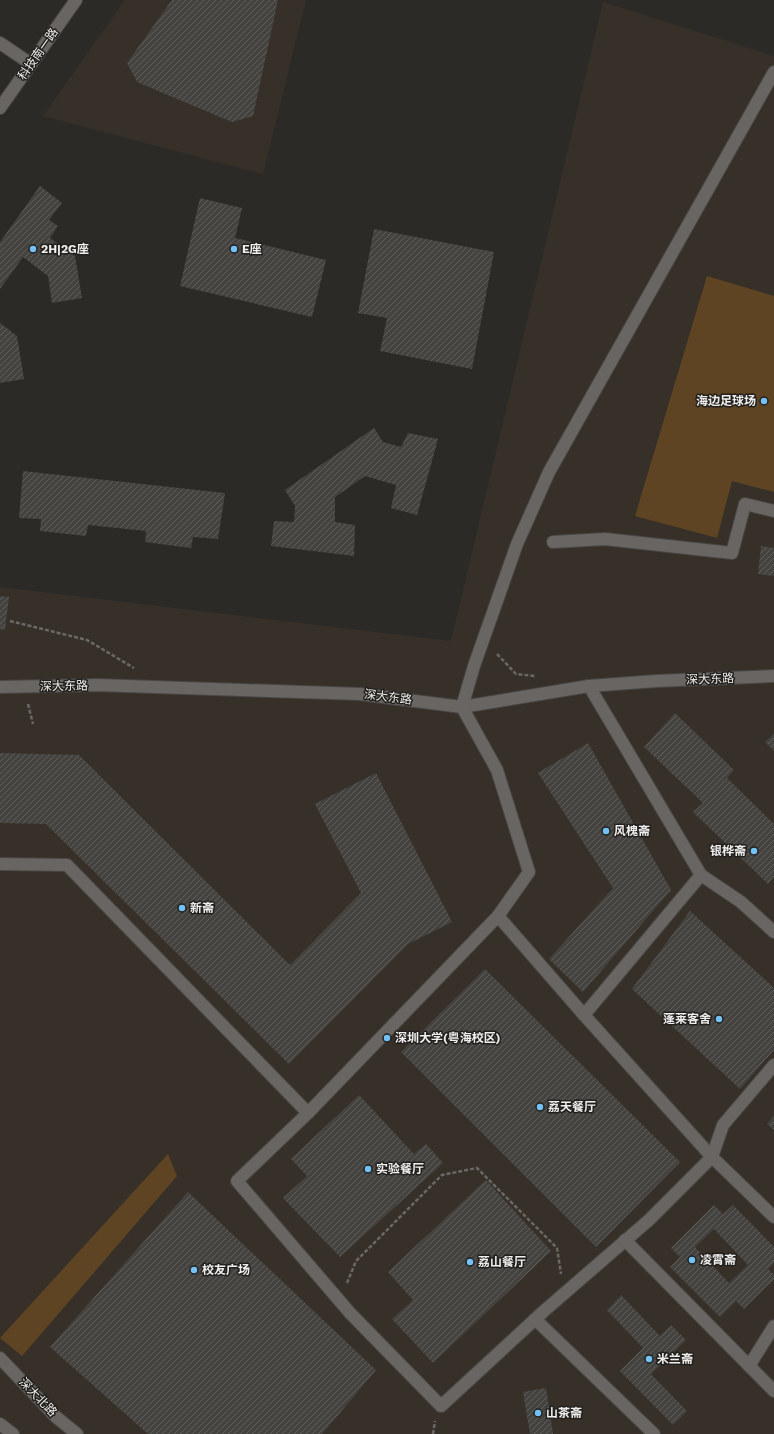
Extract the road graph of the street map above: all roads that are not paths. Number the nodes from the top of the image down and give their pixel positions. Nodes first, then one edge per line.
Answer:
1 (76, 0) edge
2 (0, 43) edge
3 (30, 64) junction
4 (774, 72) edge
5 (0, 108) edge
6 (774, 511) edge
7 (553, 542) dead end
8 (774, 676) edge
9 (589, 686) junction
10 (0, 687) edge
11 (462, 707) junction
12 (0, 864) edge
13 (701, 875) junction
14 (498, 916) junction
15 (774, 932) edge
16 (584, 1015) junction
17 (774, 1066) edge
18 (308, 1113) junction
19 (712, 1157) junction
20 (774, 1217) edge
21 (625, 1240) junction
22 (535, 1319) junction
23 (774, 1326) edge
24 (0, 1358) edge
25 (749, 1366) junction
26 (774, 1391) edge
27 (0, 1424) edge
28 (12, 1434) edge
29 (77, 1434) edge
30 (654, 1434) edge

1 - 3 street, 科技南一路
2 - 3 street
3 - 5 street, 科技南一路
4 - 11 street
6 - 7 street
8 - 9 street, 深大东路
9 - 11 street, 深大东路
9 - 13 street
10 - 11 street, 深大东路
11 - 14 street
12 - 18 street
13 - 15 street
13 - 16 street
14 - 16 street
14 - 18 street
16 - 19 street
17 - 19 street
18 - 22 street
19 - 20 street
19 - 21 street
21 - 22 street
21 - 25 street
22 - 30 street
23 - 25 street
24 - 29 street, 深大北路
25 - 26 street
27 - 28 street

